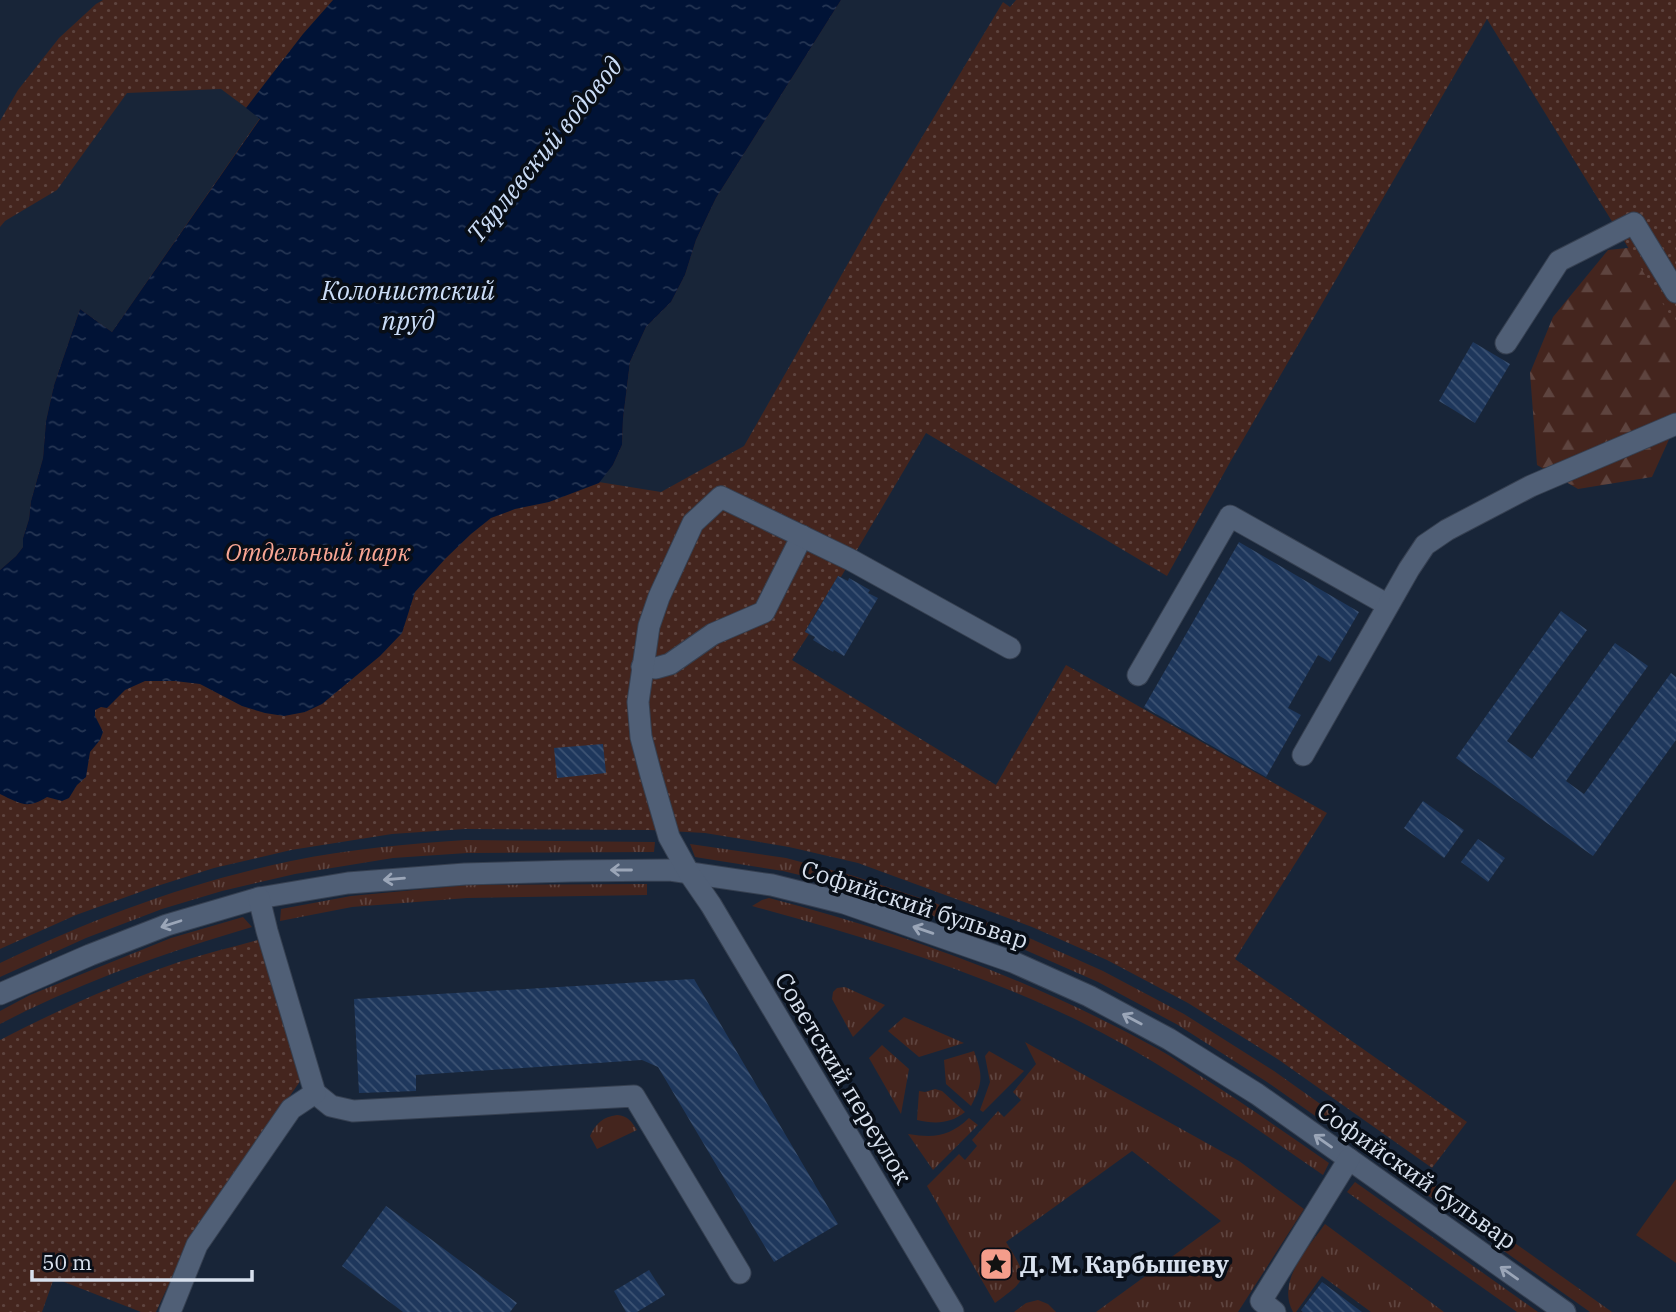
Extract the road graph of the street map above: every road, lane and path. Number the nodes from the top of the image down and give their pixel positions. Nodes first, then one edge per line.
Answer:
1 (1676, 292) edge
2 (1506, 343) dead end
3 (1676, 424) edge
4 (802, 536) junction
5 (1388, 605) junction
6 (1010, 648) dead end
7 (642, 667) junction
8 (1138, 676) dead end
9 (1303, 755) dead end
10 (689, 873) junction
11 (260, 898) junction
12 (0, 994) edge
13 (315, 1093) junction
14 (1349, 1159) junction
15 (740, 1273) dead end
16 (170, 1312) edge
17 (953, 1312) edge
18 (1275, 1312) edge
19 (1565, 1312) edge

1 - 2 street
3 - 5 street
4 - 6 street
4 - 7 street
4 - 7 street, Советский переулок
5 - 8 street
5 - 9 street
7 - 10 street, Советский переулок
10 -> 11 street, Софийский бульвар
14 -> 10 street, Софийский бульвар
10 - 17 street, Советский переулок
11 -> 12 street, Софийский бульвар
11 - 13 street
13 - 15 street
13 - 16 street
14 - 18 street
19 -> 14 street, Софийский бульвар

